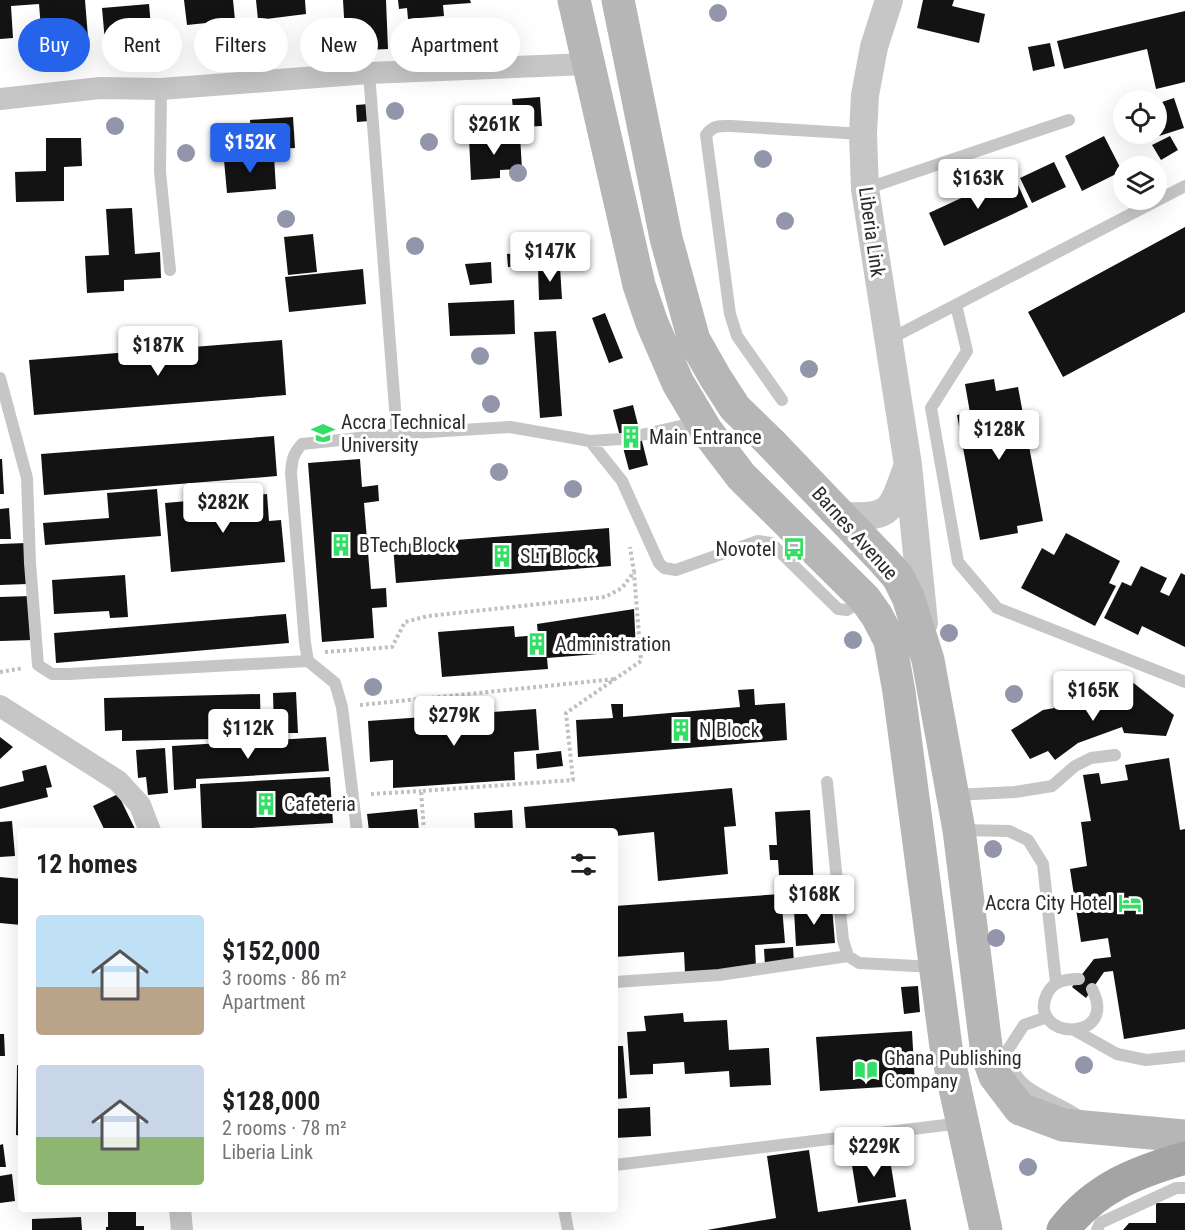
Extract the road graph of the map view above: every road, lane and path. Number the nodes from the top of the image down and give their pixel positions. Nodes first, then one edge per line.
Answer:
1 (574, 0) edge
2 (618, 0) edge
3 (889, 0) edge
4 (589, 64) junction
5 (369, 73) junction
6 (161, 89) junction
7 (0, 99) edge
8 (1069, 120) dead end
9 (863, 134) junction
10 (1185, 186) edge
11 (865, 189) junction
12 (170, 270) dead end
13 (956, 305) junction
14 (887, 340) junction
15 (0, 378) edge
16 (782, 400) dead end
17 (700, 422) junction
18 (397, 434) junction
19 (640, 435) dead end
20 (621, 439) dead end
21 (590, 441) junction
22 (908, 465) junction
23 (842, 516) junction
24 (629, 538) dead end
25 (634, 572) junction
26 (864, 599) junction
27 (308, 657) junction
28 (928, 660) junction
29 (616, 678) junction
30 (1185, 682) edge
31 (0, 706) edge
32 (342, 707) junction
33 (1115, 755) dead end
34 (827, 782) dead end
35 (421, 791) junction
36 (352, 795) junction
37 (952, 795) junction
38 (149, 828) edge
39 (357, 828) edge
40 (424, 828) edge
41 (959, 830) junction
42 (848, 956) junction
43 (935, 967) junction
44 (1078, 979) dead end
45 (618, 982) edge
46 (1056, 983) junction
47 (1092, 988) dead end
48 (1047, 1017) junction
49 (1076, 1031) junction
50 (1185, 1056) edge
51 (962, 1123) junction
52 (1094, 1129) junction
53 (1185, 1136) edge
54 (1185, 1158) edge
55 (618, 1164) edge
56 (1185, 1188) edge
57 (180, 1212) edge
58 (565, 1212) edge
59 (182, 1230) edge
60 (568, 1230) edge
61 (986, 1230) edge
62 (1063, 1230) edge
63 (1096, 1230) edge

1 - 4 main road, Barnes Avenue
2 - 23 main road, Barnes Avenue
3 - 9 street, Liberia Link
4 - 5 street
4 - 17 main road, Barnes Avenue
5 - 6 street
5 - 18 lane
6 - 7 street
6 - 12 lane
8 - 11 lane
9 - 11 street, Liberia Link
9 - 16 lane
10 - 13 lane
11 - 14 street, Liberia Link
13 - 14 lane
13 - 30 lane
14 - 22 street, Liberia Link
15 - 27 lane
17 - 19 lane
17 - 26 main road, Barnes Avenue
18 - 21 lane
18 - 27 lane
20 - 21 lane
21 - 26 lane
22 - 23 street, Liberia Link
22 - 28 street, Liberia Link
23 - 28 main road, Barnes Avenue
24 - 25 path
25 - 27 path
25 - 29 path
26 - 43 main road, Barnes Avenue
27 - 32 lane
28 - 37 main road, Barnes Avenue
29 - 32 path
29 - 35 path
31 - 38 street
32 - 36 lane
33 - 37 lane
34 - 42 lane
35 - 36 path
35 - 40 path
36 - 39 lane
37 - 41 main road, Barnes Avenue
41 - 46 lane
41 - 52 main road, Barnes Avenue
42 - 43 lane
42 - 45 lane
43 - 51 main road, Barnes Avenue
44 - 46 lane
46 - 48 lane
47 - 49 lane
48 - 49 lane
48 - 52 lane
49 - 50 lane
51 - 55 lane
51 - 61 main road, Barnes Avenue
52 - 53 main road, Barnes Avenue
54 - 62 main road
56 - 63 lane
57 - 59 street
58 - 60 lane

